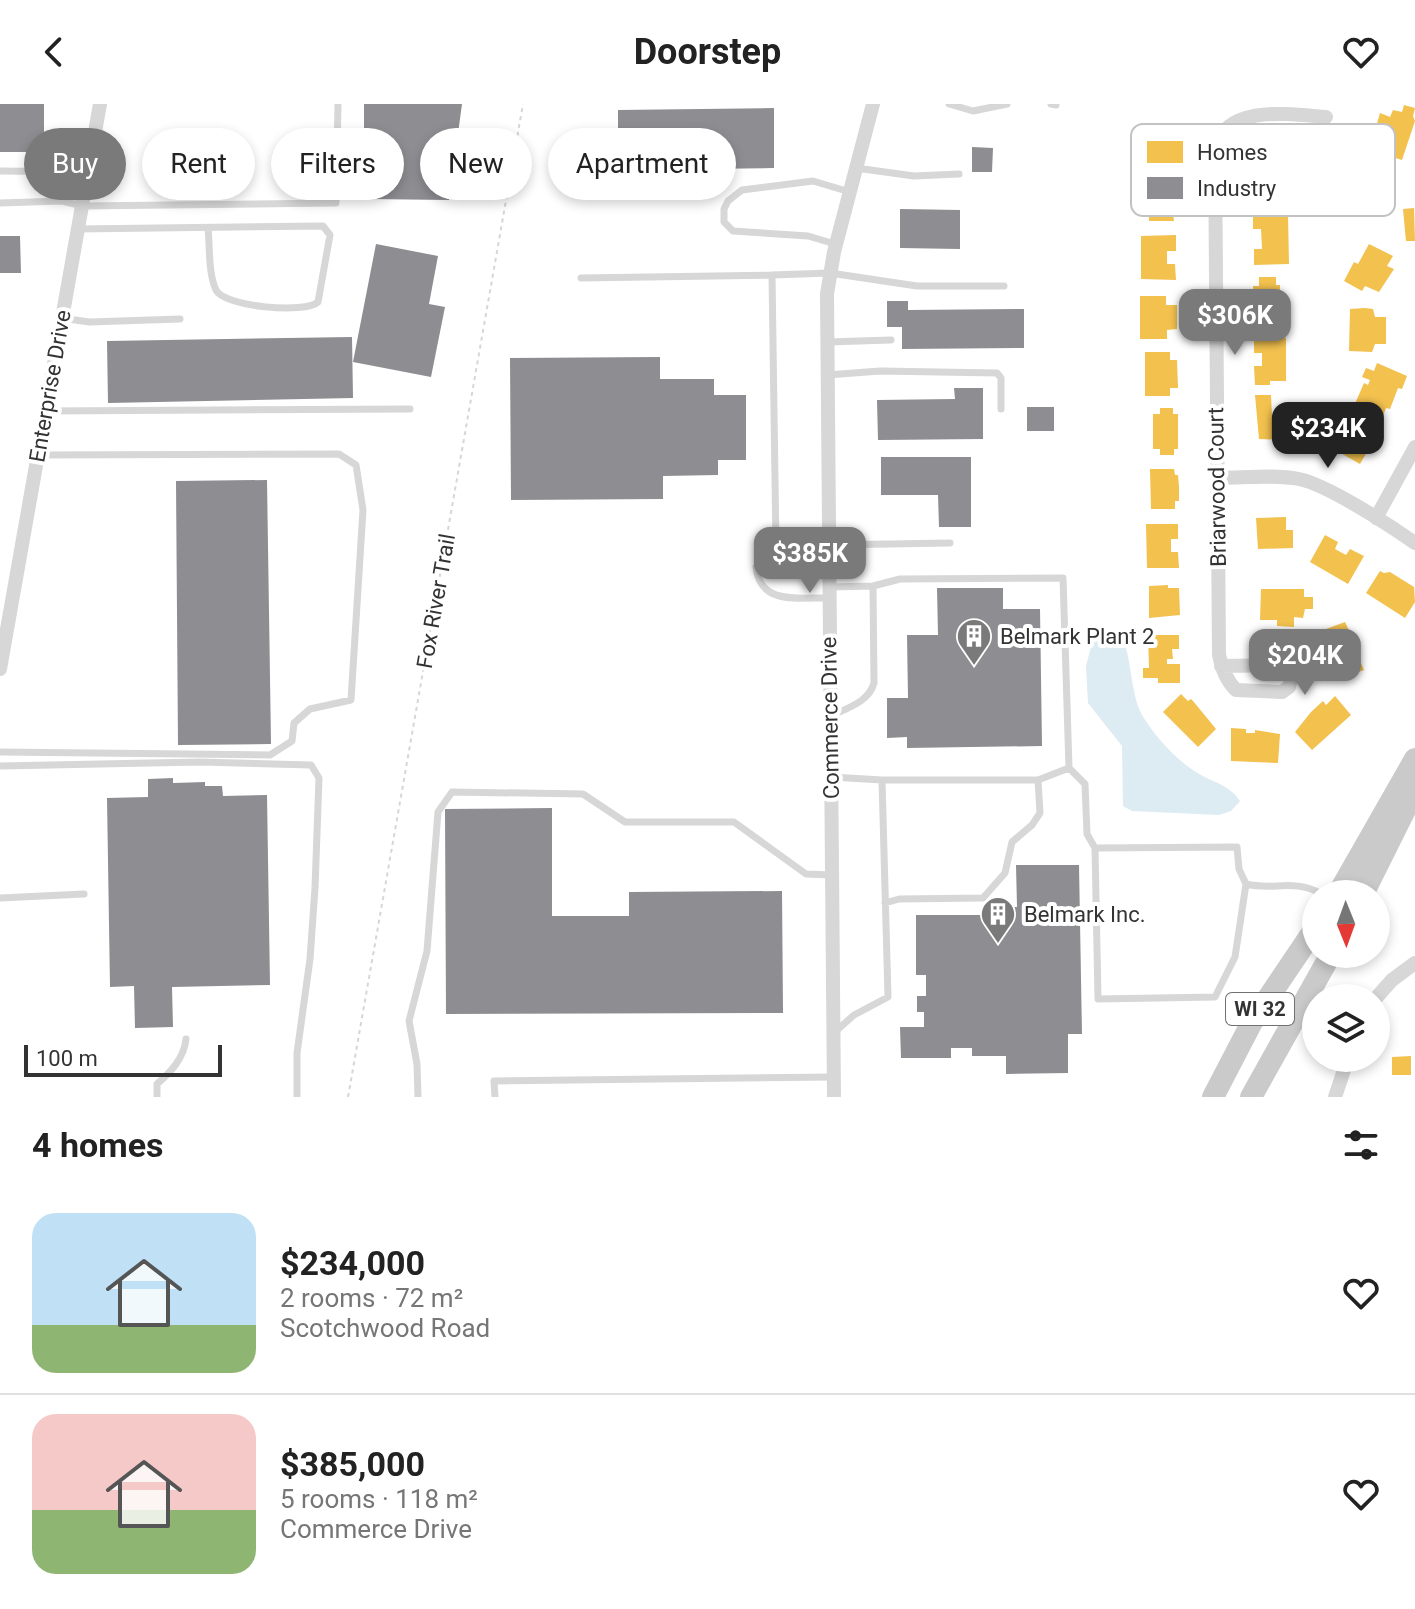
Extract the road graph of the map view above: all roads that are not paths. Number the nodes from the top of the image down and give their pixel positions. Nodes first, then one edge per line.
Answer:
1 (100, 104) edge
2 (338, 104) edge
3 (873, 104) edge
4 (949, 104) edge
5 (1007, 104) edge
6 (1326, 117) dead end
7 (1228, 124) edge
8 (96, 128) edge
9 (856, 168) junction
10 (0, 171) edge
11 (24, 171) edge
12 (959, 174) dead end
13 (850, 192) junction
14 (84, 200) edge
15 (0, 203) edge
16 (83, 206) junction
17 (1215, 216) edge
18 (208, 228) junction
19 (78, 229) junction
20 (836, 244) junction
21 (830, 273) junction
22 (772, 275) junction
23 (581, 278) dead end
24 (1004, 286) dead end
25 (62, 318) junction
26 (180, 319) dead end
27 (891, 340) dead end
28 (827, 342) junction
29 (827, 375) junction
30 (410, 409) dead end
31 (1001, 409) dead end
32 (46, 411) junction
33 (1415, 447) edge
34 (38, 455) junction
35 (1217, 478) junction
36 (1376, 518) junction
37 (950, 543) dead end
38 (1415, 543) edge
39 (776, 547) junction
40 (829, 548) junction
41 (873, 586) junction
42 (829, 592) junction
43 (1221, 666) dead end
44 (0, 669) edge
45 (830, 716) junction
46 (0, 752) edge
47 (1415, 759) edge
48 (0, 766) edge
49 (1069, 768) junction
50 (831, 777) junction
51 (882, 780) junction
52 (1038, 780) junction
53 (1415, 790) edge
54 (1095, 848) junction
55 (832, 875) junction
56 (1346, 880) edge
57 (1370, 880) edge
58 (1246, 884) junction
59 (1302, 886) edge
60 (84, 894) dead end
61 (0, 898) edge
62 (885, 903) junction
63 (1302, 948) edge
64 (1415, 963) edge
65 (1323, 968) edge
66 (1388, 984) edge
67 (834, 1033) junction
68 (186, 1039) dead end
69 (1343, 1072) edge
70 (834, 1077) junction
71 (157, 1097) edge
72 (297, 1097) edge
73 (418, 1097) edge
74 (495, 1097) edge
75 (834, 1097) edge
76 (1213, 1097) edge
77 (1251, 1097) edge
78 (1335, 1097) edge

1 - 8 street, Enterprise Drive
2 - 16 lane
3 - 9 street, Commerce Drive
4 - 5 lane
6 - 7 street, Briarwood Court
9 - 12 lane
9 - 13 street, Commerce Drive
10 - 11 lane
13 - 20 street, Commerce Drive
13 - 20 lane
14 - 16 street, Enterprise Drive
15 - 16 lane
16 - 19 street, Enterprise Drive
17 - 35 street, Briarwood Court
18 - 18 lane
18 - 19 lane
19 - 25 street, Enterprise Drive
20 - 21 street, Commerce Drive
21 - 22 lane
21 - 24 lane
21 - 28 street, Commerce Drive
22 - 23 lane
22 - 39 lane
25 - 26 lane
25 - 32 street, Enterprise Drive
27 - 28 lane
28 - 29 street, Commerce Drive
29 - 31 lane
29 - 40 street, Commerce Drive
30 - 32 lane
32 - 34 street, Enterprise Drive
33 - 36 street
34 - 44 street, Enterprise Drive
34 - 46 lane
35 - 36 street
35 - 43 street, Briarwood Court
36 - 38 street
37 - 40 lane
39 - 40 lane
39 - 42 lane
40 - 42 street, Commerce Drive
41 - 42 lane
41 - 45 lane
41 - 49 lane
42 - 45 street, Commerce Drive
45 - 50 street, Commerce Drive
47 - 56 main road
48 - 72 lane
49 - 52 lane
49 - 54 lane
50 - 51 lane
50 - 55 street, Commerce Drive
51 - 52 lane
51 - 62 lane
52 - 62 lane
53 - 57 main road
54 - 58 lane
54 - 58 lane
55 - 67 street, Commerce Drive
55 - 73 lane
58 - 59 lane
60 - 61 lane
62 - 67 lane
63 - 76 main road, WI 32
64 - 66 street
65 - 77 main road, WI 32
67 - 70 street, Commerce Drive
68 - 71 lane
69 - 78 street
70 - 74 lane
70 - 75 street, Commerce Drive

